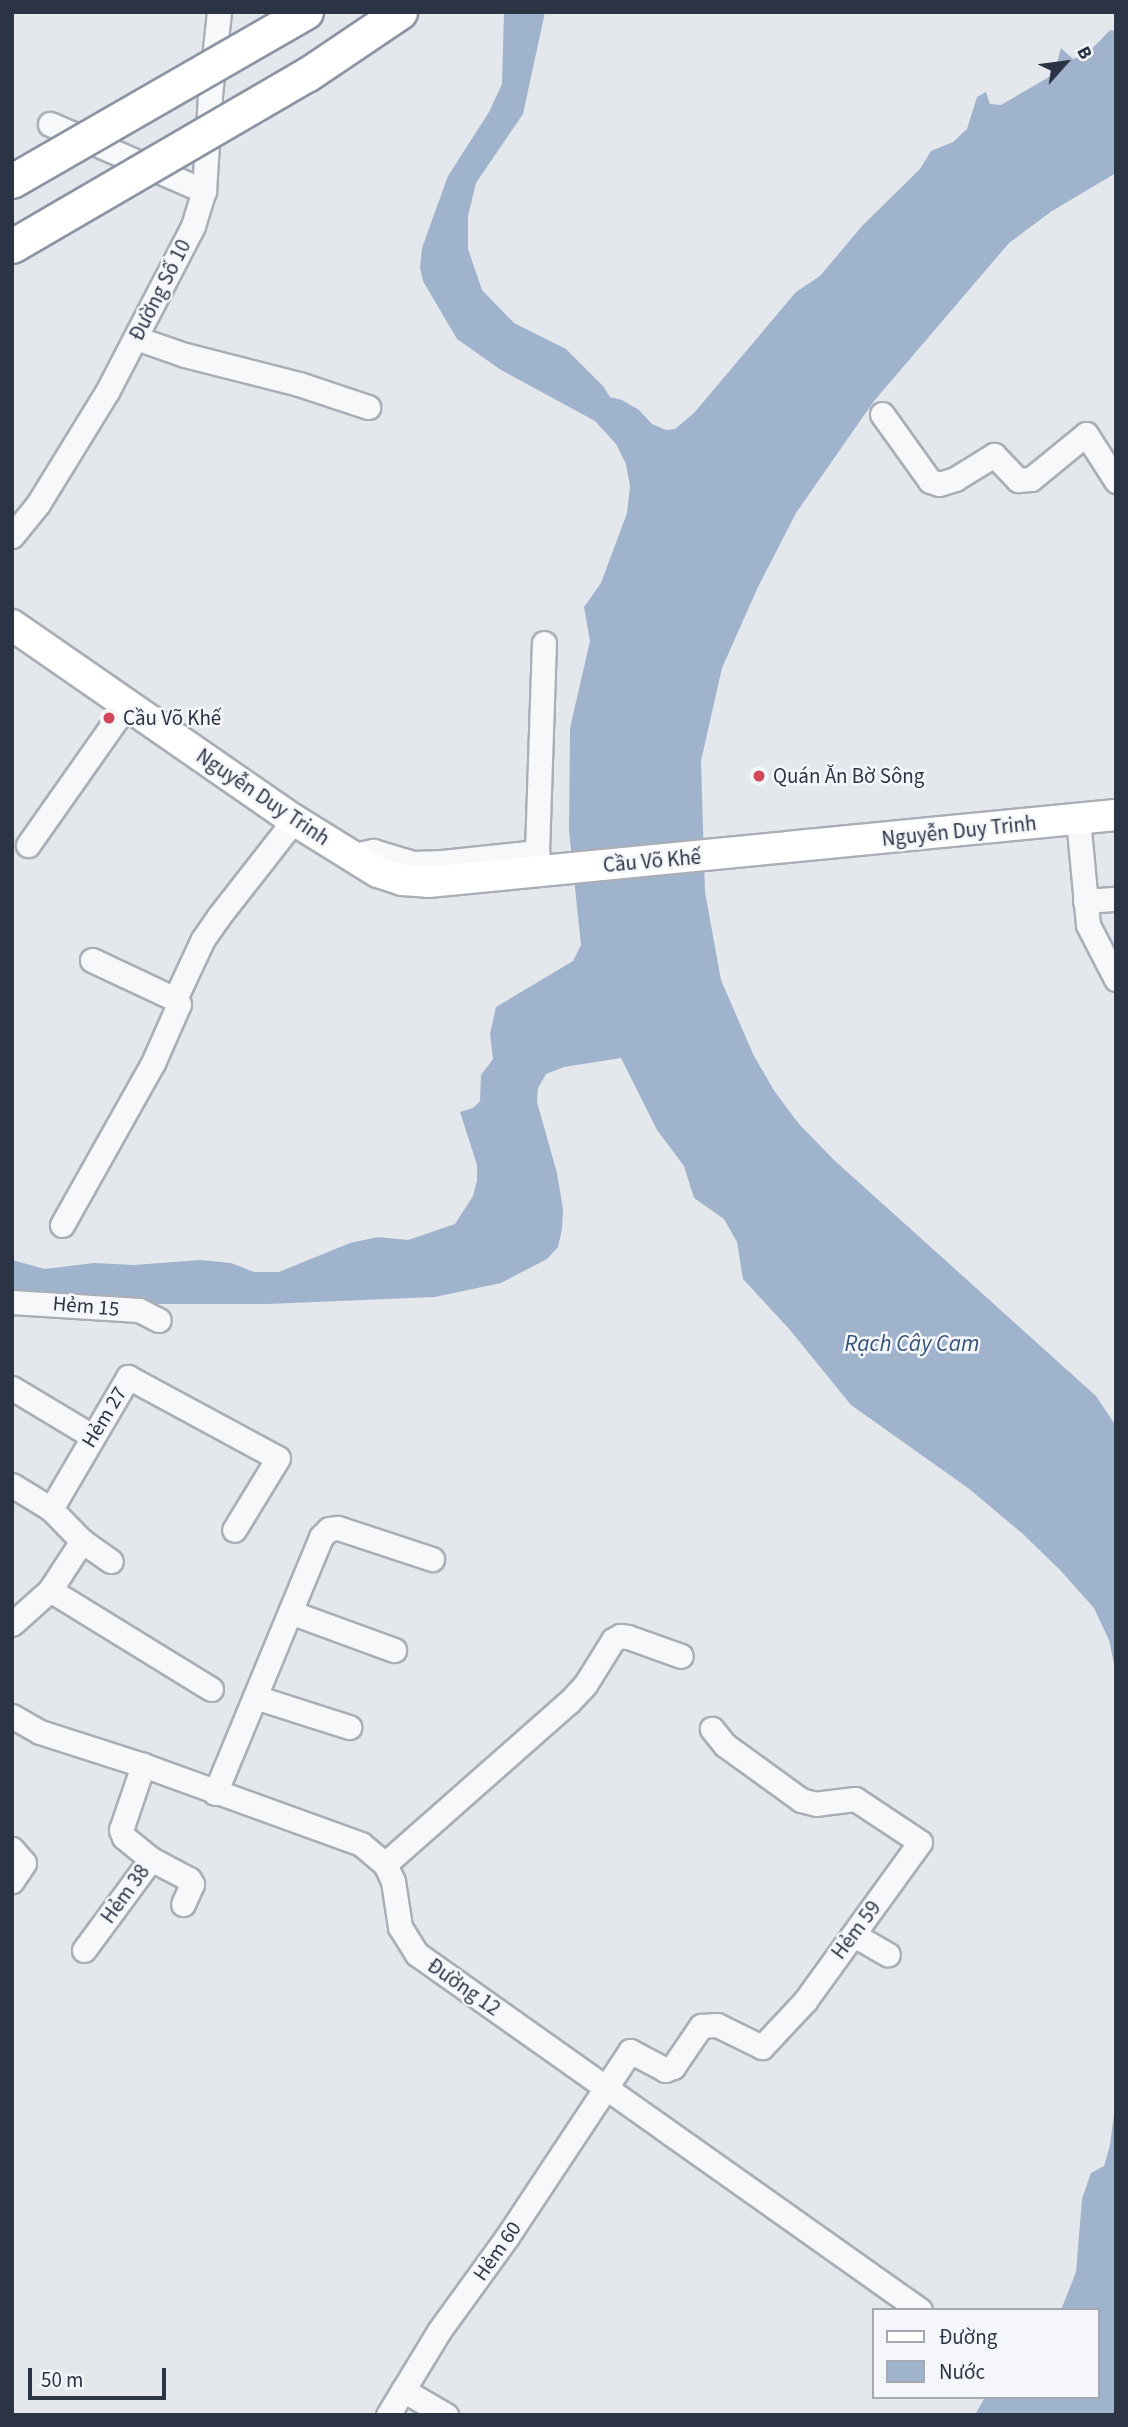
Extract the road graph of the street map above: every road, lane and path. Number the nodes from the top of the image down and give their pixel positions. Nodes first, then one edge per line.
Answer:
1 (219, 12) edge
2 (306, 12) edge
3 (400, 12) edge
4 (50, 124) dead end
5 (12, 181) edge
6 (204, 191) junction
7 (12, 246) edge
8 (136, 338) junction
9 (368, 407) dead end
10 (882, 414) dead end
11 (1116, 481) edge
12 (12, 536) edge
13 (12, 625) edge
14 (544, 643) dead end
15 (127, 704) junction
16 (1116, 815) edge
17 (1078, 819) junction
18 (294, 820) junction
19 (28, 845) dead end
20 (803, 847) joint
21 (351, 856) junction
22 (378, 872) joint
23 (1116, 899) edge
24 (1085, 901) junction
25 (92, 960) dead end
26 (1116, 979) edge
27 (175, 999) junction
28 (62, 1225) dead end
29 (12, 1302) edge
30 (159, 1320) dead end
31 (12, 1388) edge
32 (92, 1436) junction
33 (12, 1485) edge
34 (51, 1510) junction
35 (233, 1530) dead end
36 (82, 1541) junction
37 (432, 1559) dead end
38 (111, 1561) dead end
39 (50, 1590) junction
40 (290, 1612) junction
41 (12, 1624) edge
42 (394, 1650) dead end
43 (681, 1656) dead end
44 (211, 1689) dead end
45 (255, 1697) junction
46 (12, 1716) edge
47 (348, 1727) dead end
48 (712, 1729) dead end
49 (143, 1765) junction
50 (215, 1793) junction
51 (12, 1849) edge
52 (151, 1859) junction
53 (385, 1864) junction
54 (12, 1881) edge
55 (183, 1904) dead end
56 (853, 1935) junction
57 (84, 1950) dead end
58 (888, 1955) dead end
59 (607, 2088) junction
60 (917, 2308) edge
61 (403, 2390) junction
62 (388, 2415) edge
63 (446, 2415) edge

1 - 6 street, Đường Số 10
2 - 5 highway, bridge
3 - 7 highway, bridge
4 - 6 street
6 - 8 street, Đường Số 10
8 - 9 street
8 - 12 street, Đường Số 10
10 - 11 street
13 - 15 main road, Nguyễn Duy Trinh
14 - 21 street
15 - 18 main road, Nguyễn Duy Trinh
15 - 19 street
16 - 17 main road, Nguyễn Duy Trinh
17 - 20 main road, Nguyễn Duy Trinh
17 - 24 street
18 - 21 main road, Nguyễn Duy Trinh
18 - 27 street
20 - 22 main road, Cầu Võ Khế
21 - 22 main road, Nguyễn Duy Trinh
23 - 24 street
24 - 26 street
25 - 27 street
27 - 28 street
29 - 30 street, Hẻm 15
31 - 32 street
32 - 34 street, Hẻm 27
32 - 35 street, Hẻm 27
33 - 34 street
34 - 36 street
36 - 38 street
36 - 39 street
37 - 40 street
39 - 41 street
39 - 44 street
40 - 42 street
40 - 45 street
43 - 53 street
45 - 47 street
45 - 50 street
46 - 49 street
48 - 56 street, Hẻm 59
49 - 50 street
49 - 52 street, Hẻm 38
50 - 53 street
51 - 54 street
52 - 55 street
52 - 57 street, Hẻm 38
53 - 59 street, Đường 12
56 - 58 street
56 - 59 street, Hẻm 59
59 - 60 street, Đường 12
59 - 61 street, Hẻm 60
61 - 62 street, Hẻm 60
61 - 63 street

